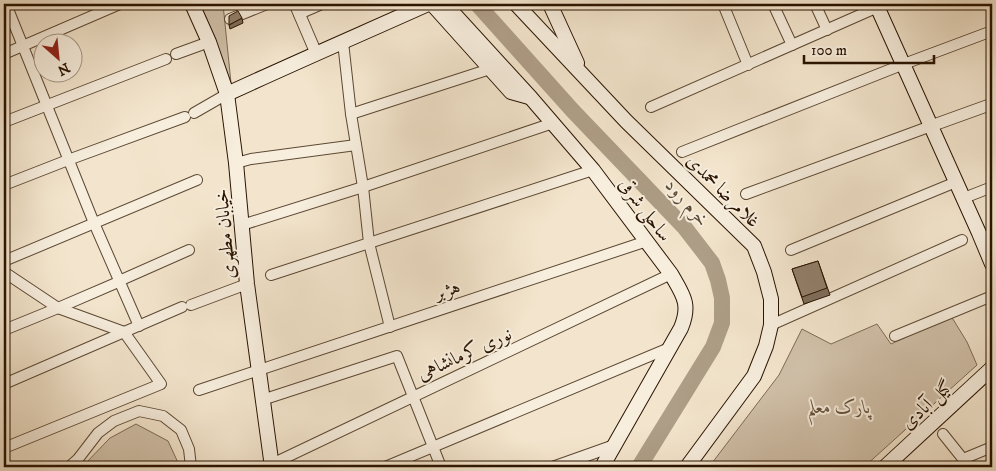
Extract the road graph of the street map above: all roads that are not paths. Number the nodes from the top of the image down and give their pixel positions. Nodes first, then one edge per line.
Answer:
1 (6, 4) edge
2 (120, 4) edge
3 (192, 4) edge
4 (266, 4) edge
5 (322, 4) edge
6 (428, 4) edge
7 (432, 4) edge
8 (445, 4) edge
9 (516, 4) edge
10 (550, 4) edge
11 (724, 4) edge
12 (773, 4) edge
13 (815, 4) edge
14 (880, 5) edge
15 (297, 9) edge
16 (230, 19) edge
17 (827, 30) junction
18 (992, 31) edge
19 (209, 42) junction
20 (343, 42) junction
21 (792, 45) junction
22 (23, 46) junction
23 (316, 53) junction
24 (4, 54) edge
25 (176, 54) dead end
26 (166, 59) dead end
27 (904, 64) junction
28 (748, 65) junction
29 (490, 69) junction
30 (583, 75) junction
31 (228, 94) junction
32 (532, 98) junction
33 (992, 104) edge
34 (47, 106) junction
35 (651, 107) dead end
36 (351, 114) junction
37 (4, 122) edge
38 (553, 123) junction
39 (931, 126) junction
40 (356, 145) junction
41 (682, 152) dead end
42 (68, 160) junction
43 (236, 163) junction
44 (593, 170) junction
45 (197, 180) dead end
46 (956, 182) junction
47 (4, 185) edge
48 (363, 187) junction
49 (992, 187) edge
50 (746, 194) dead end
51 (964, 198) junction
52 (94, 223) junction
53 (242, 225) junction
54 (962, 240) dead end
55 (647, 241) junction
56 (369, 243) junction
57 (189, 250) dead end
58 (790, 250) dead end
59 (991, 257) edge
60 (4, 261) edge
61 (4, 272) edge
62 (671, 274) junction
63 (272, 275) dead end
64 (118, 282) junction
65 (247, 284) junction
66 (992, 296) edge
67 (58, 308) junction
68 (771, 324) junction
69 (139, 326) junction
70 (390, 326) junction
71 (4, 330) edge
72 (124, 332) junction
73 (895, 336) dead end
74 (669, 348) junction
75 (992, 368) edge
76 (258, 371) junction
77 (4, 384) edge
78 (199, 390) dead end
79 (413, 396) junction
80 (262, 400) junction
81 (943, 434) dead end
82 (616, 445) junction
83 (433, 447) junction
84 (992, 447) edge
85 (4, 448) edge
86 (965, 463) edge
87 (272, 465) edge
88 (69, 467) edge
89 (191, 467) edge
90 (385, 467) edge
91 (441, 467) edge
92 (554, 467) edge
93 (602, 467) edge
94 (687, 467) edge
95 (885, 467) edge

1 - 22 street
2 - 22 street
3 - 19 main road, خیابان مطهری
4 - 16 street
5 - 15 street
6 - 20 main road
7 - 29 main road
8 - 32 main road, ساحلی شرقی
9 - 30 main road, غلامرضا محمدی
10 - 30 main road
11 - 28 street
12 - 21 street
13 - 17 street
14 - 17 street
14 - 27 main road
15 - 23 street
17 - 21 street
18 - 27 street
19 - 25 street
19 - 31 main road, خیابان مطهری
20 - 23 main road
20 - 36 street
21 - 28 street
22 - 24 street
22 - 34 street
23 - 31 main road
26 - 34 street
27 - 39 main road
27 - 41 street
28 - 35 street
29 - 32 main road
29 - 36 street
30 - 68 main road, غلامرضا محمدی
31 - 42 street
31 - 43 main road, خیابان مطهری
32 - 38 main road, ساحلی شرقی
33 - 39 street
34 - 37 street
34 - 42 street
36 - 40 street
38 - 44 main road, ساحلی شرقی
38 - 48 street
39 - 46 main road
39 - 50 street
40 - 43 street
40 - 48 street
42 - 47 street
42 - 52 street
43 - 53 main road, خیابان مطهری
44 - 55 main road, ساحلی شرقی
44 - 56 street
45 - 52 street
46 - 51 main road
46 - 58 street
48 - 53 street
48 - 56 street
49 - 51 street
51 - 59 main road
52 - 60 street
52 - 64 street
53 - 65 main road, خیابان مطهری
54 - 68 street
55 - 62 main road, ساحلی شرقی
55 - 70 street, هژبر
56 - 63 street
56 - 70 street
57 - 64 street
61 - 67 street
62 - 74 main road, ساحلی شرقی
62 - 79 street, نوری کرمانشاهی
64 - 67 street
64 - 69 street
65 - 69 street
65 - 76 main road, خیابان مطهری
66 - 73 street
67 - 71 street
67 - 72 street
68 - 94 main road, غلامرضا محمدی
69 - 72 street
70 - 76 street, هژبر
72 - 77 street
72 - 85 street
74 - 82 main road, ساحلی شرقی
74 - 83 street
75 - 95 main road, گیل آبادی
76 - 78 street, هژبر
76 - 80 main road, خیابان مطهری
79 - 80 street
79 - 83 street
79 - 87 street, نوری کرمانشاهی
80 - 87 main road, خیابان مطهری
81 - 86 street
82 - 92 street
82 - 93 main road, ساحلی شرقی
83 - 90 street
83 - 91 street
84 - 86 street
88 - 89 street

